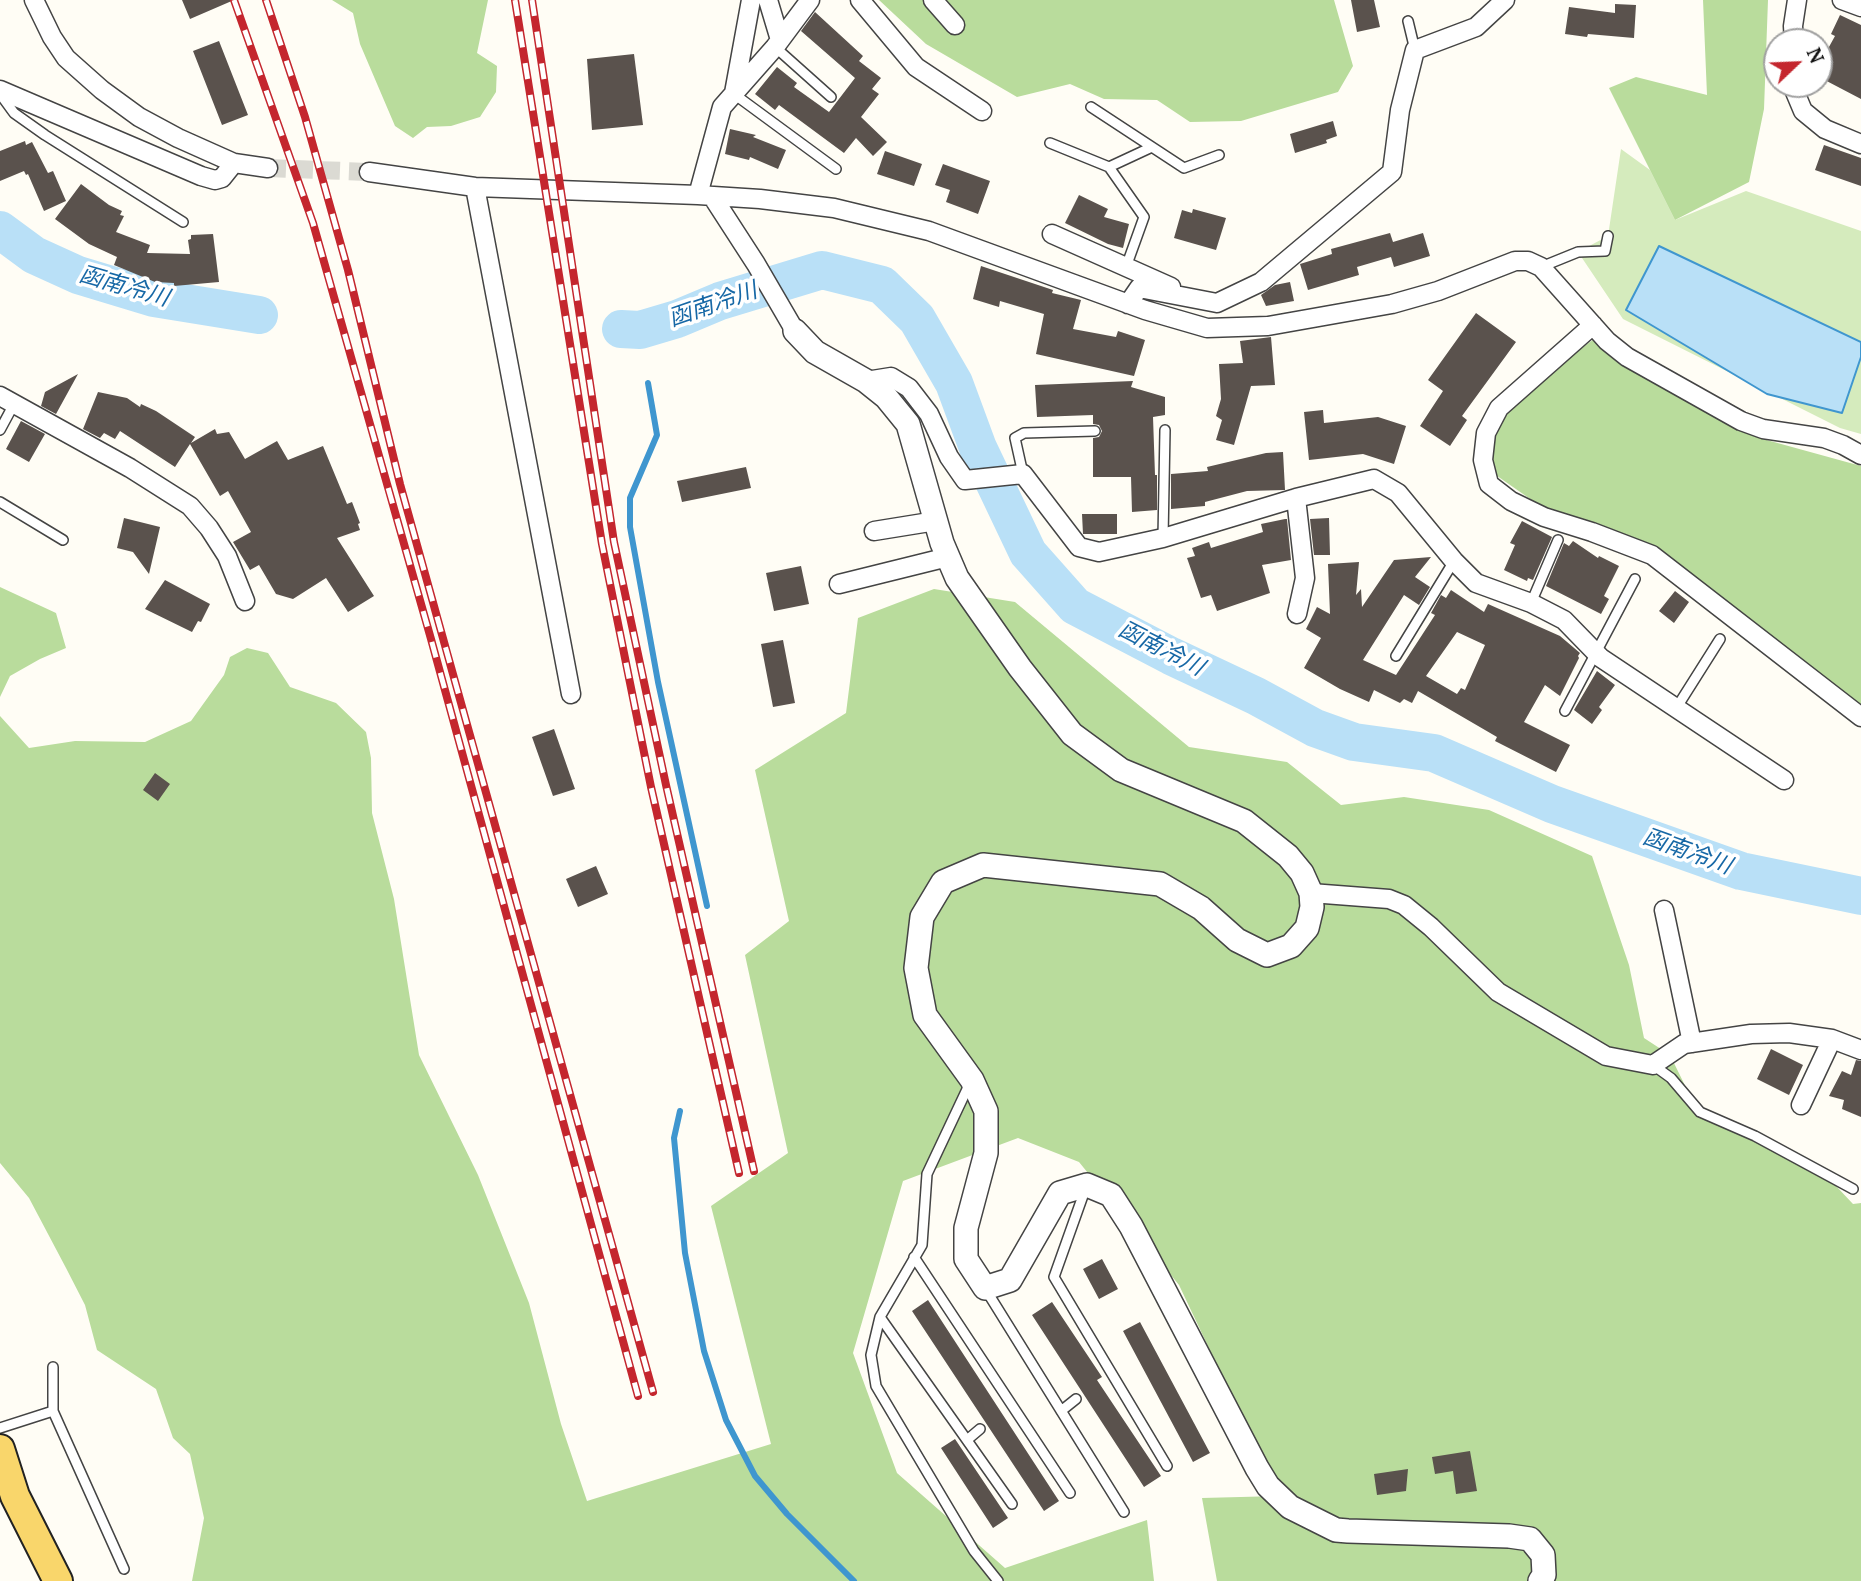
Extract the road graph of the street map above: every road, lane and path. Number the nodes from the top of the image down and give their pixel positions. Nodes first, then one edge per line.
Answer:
1 (34, 0) edge
2 (751, 0) edge
3 (768, 0) edge
4 (810, 0) edge
5 (860, 0) edge
6 (933, 0) edge
7 (1505, 0) edge
8 (1797, 0) edge
9 (1842, 0) edge
10 (1861, 7) edge
11 (1408, 21) dead end
12 (955, 25) dead end
13 (1793, 28) edge
14 (778, 44) junction
15 (1415, 50) junction
16 (0, 92) edge
17 (734, 94) junction
18 (831, 97) dead end
19 (1798, 98) edge
20 (1091, 107) dead end
21 (982, 111) dead end
22 (1050, 143) dead end
23 (1861, 144) edge
24 (1152, 147) junction
25 (1219, 155) dead end
26 (234, 163) junction
27 (1109, 167) junction
28 (268, 168) tunnel mouth
29 (836, 169) dead end
30 (369, 172) tunnel mouth
31 (475, 187) junction
32 (705, 195) junction
33 (183, 222) dead end
34 (1052, 234) dead end
35 (1608, 236) dead end
36 (1126, 267) junction
37 (1541, 267) junction
38 (1199, 300) junction
39 (1128, 304) junction
40 (1593, 326) junction
41 (795, 331) joint
42 (866, 381) junction
43 (7, 400) edge
44 (0, 430) edge
45 (1165, 430) dead end
46 (1095, 431) dead end
47 (1861, 456) edge
48 (1023, 474) junction
49 (1296, 498) junction
50 (0, 502) edge
51 (936, 521) junction
52 (874, 531) dead end
53 (1163, 538) junction
54 (63, 540) dead end
55 (1558, 540) dead end
56 (948, 557) junction
57 (1454, 561) junction
58 (1635, 579) dead end
59 (839, 584) dead end
60 (245, 601) dead end
61 (1531, 603) junction
62 (1297, 614) dead end
63 (1720, 639) dead end
64 (1596, 653) junction
65 (1396, 656) dead end
66 (571, 694) dead end
67 (1677, 707) junction
68 (1566, 711) dead end
69 (1861, 717) edge
70 (1784, 780) dead end
71 (1311, 893) junction
72 (1664, 910) dead end
73 (1832, 1040) junction
74 (1692, 1043) junction
75 (1861, 1050) edge
76 (1653, 1065) junction
77 (972, 1080) junction
78 (1801, 1105) dead end
79 (1087, 1185) junction
80 (1853, 1189) dead end
81 (914, 1257) junction
82 (985, 1288) junction
83 (880, 1317) junction
84 (53, 1367) dead end
85 (1076, 1399) dead end
86 (53, 1411) junction
87 (1061, 1411) junction
88 (0, 1428) edge
89 (980, 1429) dead end
90 (967, 1440) junction
91 (0, 1448) edge
92 (1167, 1466) dead end
93 (1070, 1493) dead end
94 (1012, 1504) dead end
95 (1124, 1512) dead end
96 (124, 1569) dead end
97 (58, 1581) edge
98 (998, 1581) edge
99 (1540, 1581) edge

1 - 26 street
2 - 17 street
3 - 14 street
4 - 14 street
5 - 21 street
6 - 12 street
7 - 15 street
8 - 13 street
9 - 10 street
11 - 15 lane
14 - 17 street
14 - 18 lane
15 - 38 street
16 - 26 street
16 - 33 lane
17 - 29 lane
17 - 32 street
19 - 23 street
20 - 24 lane
22 - 27 lane
24 - 25 lane
24 - 27 lane
26 - 28 street
27 - 36 lane
30 - 31 street
31 - 32 street
31 - 66 street
32 - 39 street
32 - 41 street
34 - 36 street
35 - 37 lane
36 - 38 street
37 - 39 street
37 - 40 street
38 - 39 street
40 - 47 street
40 - 69 street
41 - 42 street
42 - 48 street
42 - 51 street
43 - 44 lane
43 - 60 street
45 - 53 lane
46 - 48 lane
48 - 53 street
49 - 53 street
49 - 57 street
49 - 62 street
50 - 54 lane
51 - 52 street
51 - 56 street
55 - 61 lane
56 - 59 street
56 - 71 street
57 - 61 street
57 - 65 lane
58 - 64 lane
61 - 64 street
63 - 67 lane
64 - 67 street
64 - 68 lane
67 - 70 street
71 - 76 street
71 - 77 street
72 - 74 street
73 - 74 street
73 - 75 street
73 - 78 street
74 - 76 street
76 - 80 lane
77 - 81 lane
77 - 82 street
79 - 82 street
79 - 92 lane
79 - 99 street
81 - 83 lane
81 - 93 lane
82 - 87 lane
83 - 90 lane
83 - 98 lane
84 - 86 lane
85 - 87 lane
86 - 88 lane
86 - 96 lane
87 - 95 lane
89 - 90 lane
90 - 94 lane
91 - 97 main road

